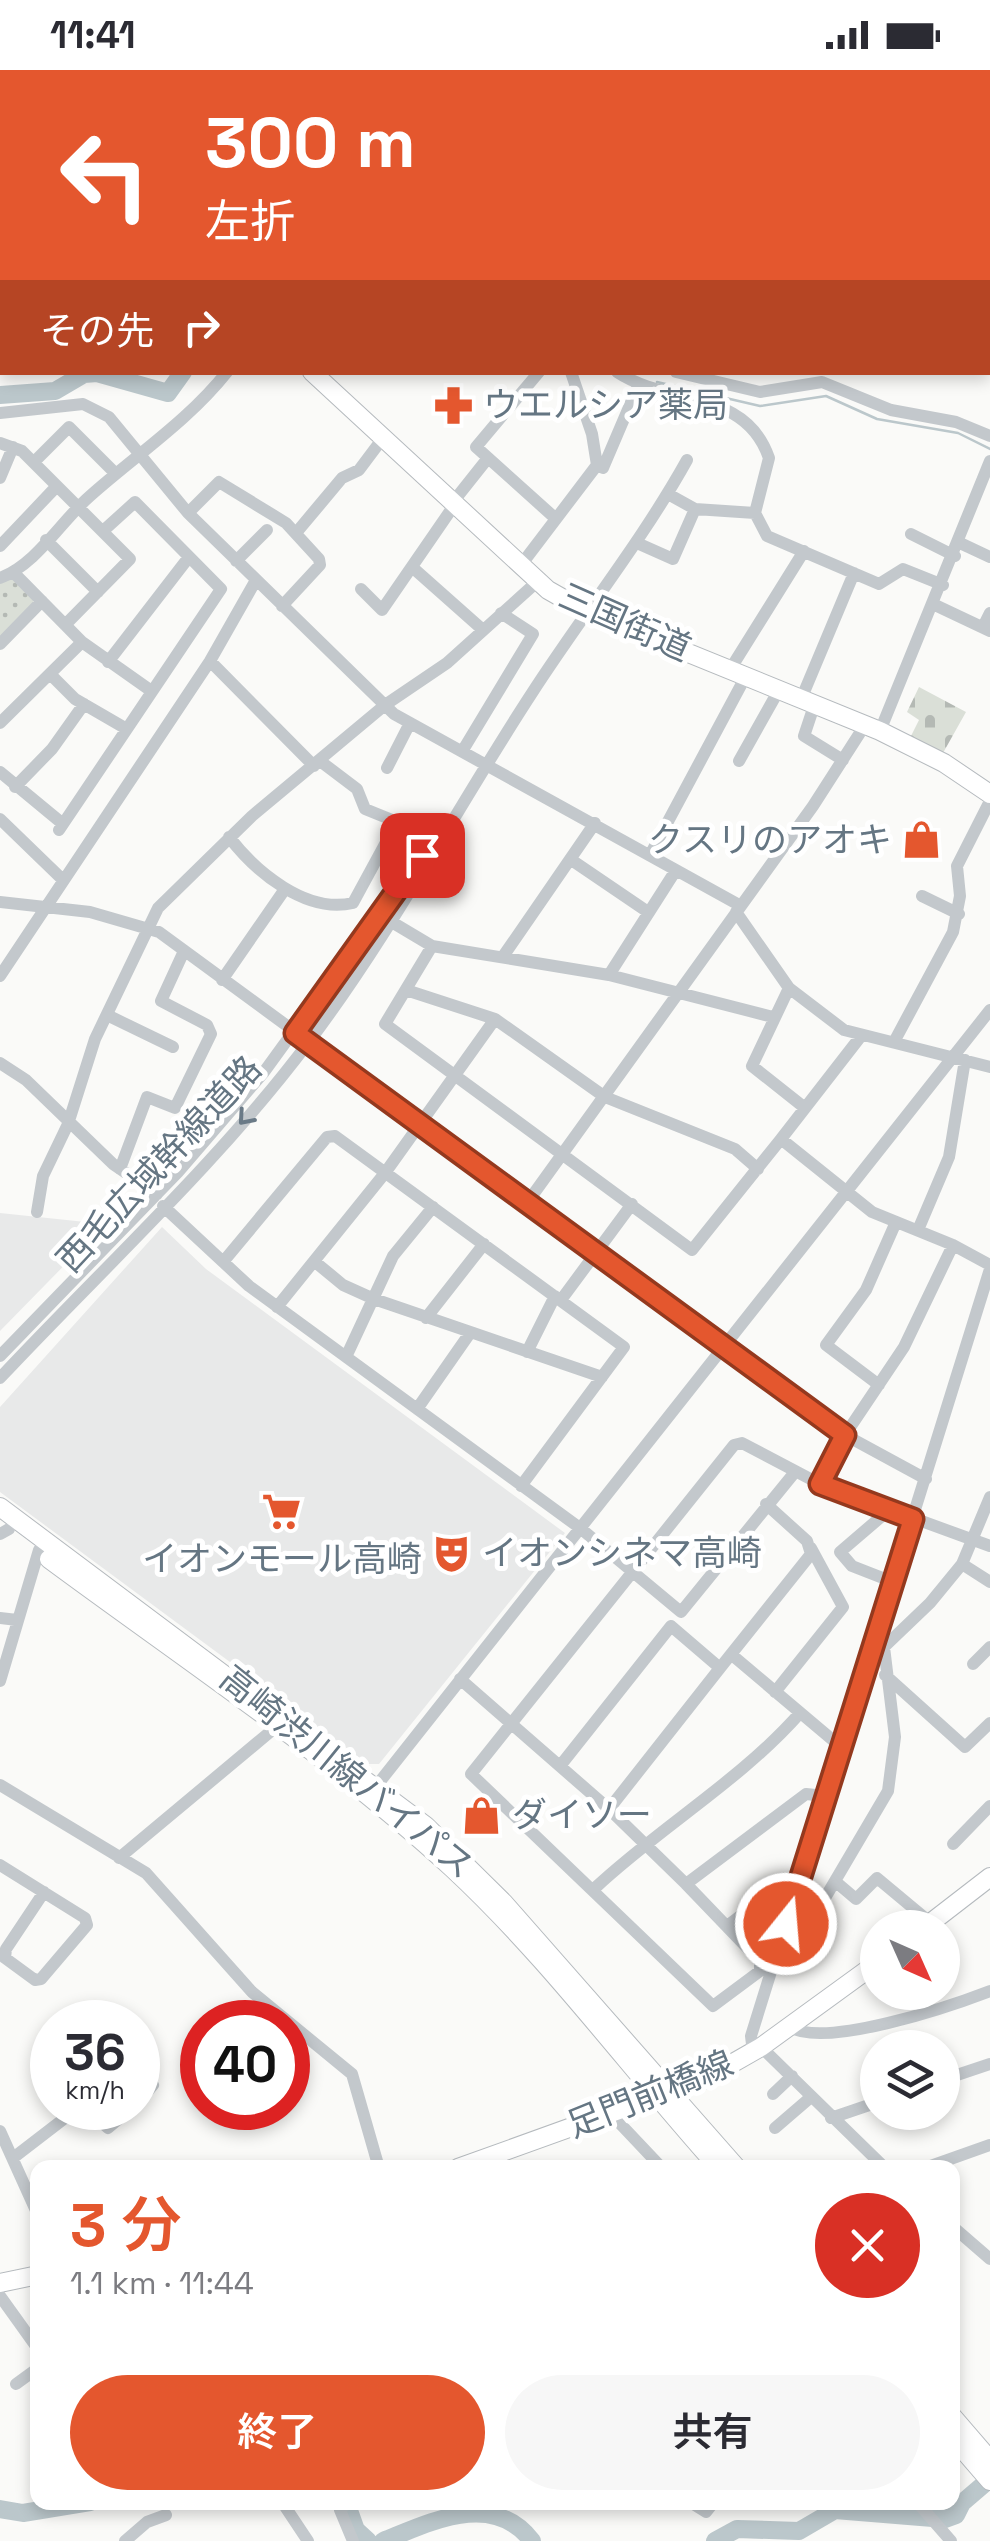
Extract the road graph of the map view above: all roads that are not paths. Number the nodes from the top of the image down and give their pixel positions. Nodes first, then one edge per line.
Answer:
1 (224, 375) edge
2 (315, 375) edge
3 (537, 375) edge
4 (571, 375) edge
5 (622, 375) edge
6 (689, 375) edge
7 (638, 386) junction
8 (0, 412) edge
9 (990, 436) edge
10 (383, 438) junction
11 (7, 445) edge
12 (140, 455) junction
13 (488, 458) junction
14 (687, 460) dead end
15 (34, 462) junction
16 (597, 465) junction
17 (988, 469) edge
18 (116, 474) junction
19 (0, 478) edge
20 (56, 487) junction
21 (668, 494) junction
22 (454, 503) junction
23 (78, 507) junction
24 (695, 509) junction
25 (188, 513) junction
26 (755, 513) junction
27 (555, 518) junction
28 (267, 530) dead end
29 (103, 531) junction
30 (296, 533) junction
31 (912, 534) dead end
32 (46, 540) junction
33 (637, 543) junction
34 (0, 546) edge
35 (957, 549) junction
36 (804, 551) junction
37 (990, 556) edge
38 (188, 557) junction
39 (236, 561) junction
40 (521, 565) junction
41 (412, 567) junction
42 (854, 573) junction
43 (7, 575) edge
44 (256, 580) junction
45 (538, 582) junction
46 (943, 584) junction
47 (362, 590) dead end
48 (98, 592) junction
49 (42, 602) junction
50 (935, 605) junction
51 (282, 606) junction
52 (585, 611) junction
53 (501, 613) junction
54 (990, 613) edge
55 (65, 624) junction
56 (986, 629) edge
57 (483, 630) junction
58 (82, 642) junction
59 (0, 644) edge
60 (210, 661) junction
61 (108, 662) junction
62 (739, 671) junction
63 (50, 674) junction
64 (780, 688) junction
65 (150, 690) junction
66 (808, 700) junction
67 (84, 704) junction
68 (384, 705) junction
69 (3, 714) edge
70 (410, 723) junction
71 (125, 728) junction
72 (873, 728) junction
73 (463, 750) junction
74 (843, 760) junction
75 (739, 761) dead end
76 (487, 762) junction
77 (316, 764) junction
78 (387, 768) dead end
79 (0, 772) edge
80 (15, 787) junction
81 (990, 798) edge
82 (0, 818) edge
83 (595, 823) junction
84 (229, 837) junction
85 (650, 855) junction
86 (570, 859) junction
87 (676, 870) junction
88 (62, 879) junction
89 (286, 889) junction
90 (922, 896) dead end
91 (0, 902) edge
92 (46, 907) junction
93 (739, 909) junction
94 (648, 912) junction
95 (958, 914) junction
96 (384, 918) junction
97 (151, 928) junction
98 (432, 946) junction
99 (184, 951) junction
100 (504, 955) junction
101 (609, 975) junction
102 (0, 976) edge
103 (222, 980) junction
104 (789, 988) junction
105 (406, 990) junction
106 (678, 992) junction
107 (990, 1010) edge
108 (107, 1015) junction
109 (773, 1017) junction
110 (495, 1019) junction
111 (295, 1033) junction
112 (861, 1036) junction
113 (894, 1042) junction
114 (308, 1043) junction
115 (174, 1046) dead end
116 (960, 1057) junction
117 (0, 1063) edge
118 (990, 1067) edge
119 (456, 1073) junction
120 (605, 1097) junction
121 (805, 1108) junction
122 (420, 1123) junction
123 (68, 1124) junction
124 (781, 1138) junction
125 (564, 1154) junction
126 (120, 1168) junction
127 (758, 1169) junction
128 (385, 1173) junction
129 (846, 1191) junction
130 (160, 1200) junction
131 (528, 1203) junction
132 (632, 1204) junction
133 (433, 1207) junction
134 (36, 1212) dead end
135 (896, 1222) junction
136 (918, 1230) junction
137 (484, 1244) junction
138 (953, 1245) junction
139 (596, 1252) junction
140 (314, 1261) junction
141 (223, 1262) junction
142 (990, 1267) edge
143 (558, 1298) junction
144 (374, 1299) junction
145 (277, 1307) junction
146 (426, 1318) junction
147 (470, 1333) junction
148 (725, 1346) junction
149 (527, 1352) junction
150 (0, 1356) edge
151 (346, 1357) junction
152 (602, 1377) junction
153 (0, 1378) edge
154 (879, 1384) junction
155 (417, 1410) junction
156 (845, 1435) junction
157 (795, 1472) junction
158 (926, 1478) junction
159 (820, 1484) junction
160 (521, 1486) junction
161 (989, 1501) edge
162 (766, 1504) junction
163 (0, 1507) edge
164 (890, 1510) junction
165 (913, 1519) junction
166 (3, 1528) edge
167 (580, 1528) junction
168 (974, 1540) junction
169 (990, 1546) edge
170 (811, 1548) junction
171 (38, 1550) junction
172 (962, 1564) junction
173 (632, 1572) junction
174 (893, 1582) junction
175 (990, 1582) edge
176 (0, 1618) edge
177 (17, 1620) junction
178 (879, 1643) junction
179 (990, 1647) edge
180 (732, 1655) junction
181 (973, 1664) dead end
182 (720, 1668) junction
183 (885, 1676) junction
184 (0, 1680) edge
185 (460, 1680) junction
186 (775, 1692) junction
187 (800, 1713) junction
188 (990, 1723) edge
189 (512, 1725) junction
190 (276, 1728) junction
191 (841, 1747) junction
192 (560, 1766) junction
193 (0, 1784) edge
194 (372, 1791) junction
195 (825, 1796) junction
196 (990, 1806) edge
197 (609, 1809) junction
198 (645, 1842) junction
199 (953, 1844) dead end
200 (120, 1858) junction
201 (0, 1865) edge
202 (990, 1877) edge
203 (836, 1882) junction
204 (686, 1884) junction
205 (595, 1888) junction
206 (44, 1892) junction
207 (796, 1893) junction
208 (911, 1910) edge
209 (947, 1910) edge
210 (727, 1926) junction
211 (776, 1954) junction
212 (860, 1975) edge
213 (990, 1991) edge
214 (790, 2027) junction
215 (758, 2049) junction
216 (990, 2064) edge
217 (960, 2074) edge
218 (792, 2076) junction
219 (664, 2094) junction
220 (774, 2094) dead end
221 (812, 2097) junction
222 (860, 2108) edge
223 (610, 2113) junction
224 (830, 2118) junction
225 (775, 2128) dead end
226 (51, 2130) edge
227 (0, 2131) edge
228 (990, 2145) edge
229 (13, 2158) junction
230 (377, 2160) edge
231 (505, 2160) edge
232 (654, 2160) edge
233 (713, 2160) edge
234 (729, 2160) edge
235 (876, 2160) edge
236 (948, 2160) edge
237 (30, 2197) edge
238 (960, 2233) edge
239 (990, 2259) edge
240 (30, 2277) edge
241 (0, 2283) edge
242 (0, 2296) edge
243 (30, 2337) edge
244 (30, 2374) edge
245 (16, 2384) dead end
246 (960, 2428) edge
247 (960, 2445) edge
248 (987, 2470) edge
249 (287, 2510) edge
250 (340, 2510) edge
251 (924, 2510) edge
252 (166, 2515) dead end
253 (125, 2541) edge
254 (308, 2541) edge
255 (353, 2541) edge
256 (951, 2541) edge

1 - 12 street
2 - 10 main road, 三国街道
3 - 13 street
4 - 16 street
5 - 7 street
6 - 9 street
7 - 16 street
7 - 26 street
8 - 12 street
10 - 22 main road, 三国街道
10 - 30 street
11 - 15 street
11 - 19 street
12 - 18 street
12 - 25 street
13 - 22 street
13 - 27 street
14 - 21 street, 西毛広域幹線道路
15 - 18 street
15 - 20 street
16 - 27 street
17 - 35 street
18 - 23 street
20 - 23 street
20 - 34 street
21 - 24 street
21 - 33 street, 西毛広域幹線道路
22 - 40 main road, 三国街道
22 - 41 street
23 - 29 street
23 - 32 street
24 - 26 street
24 - 33 street
25 - 30 street
25 - 39 street
26 - 36 street
27 - 40 street
28 - 39 street
29 - 38 street
29 - 48 street
30 - 51 street
31 - 35 street
32 - 43 street
32 - 48 street
33 - 52 street, 西毛広域幹線道路
35 - 37 street
35 - 46 street
36 - 42 street
36 - 62 street
38 - 61 street
38 - 65 street
39 - 44 street
40 - 45 main road, 三国街道
41 - 47 street
41 - 57 street
42 - 46 street
42 - 66 street
43 - 49 street
44 - 51 street
44 - 60 street
45 - 52 main road, 三国街道
45 - 53 street
46 - 50 street
48 - 55 street
49 - 55 street
49 - 59 street
50 - 56 street
50 - 72 street
51 - 68 street
52 - 62 main road, 三国街道
52 - 76 street, 西毛広域幹線道路
53 - 57 street
53 - 73 street
54 - 56 street
55 - 58 street
57 - 68 street
58 - 61 street
58 - 63 street
60 - 77 street
60 - 88 street
61 - 65 street
62 - 64 main road, 三国街道
62 - 85 street
63 - 67 street
63 - 69 street
64 - 66 main road, 三国街道
64 - 75 street
65 - 71 street
66 - 72 main road, 三国街道
66 - 74 street
67 - 71 street
67 - 80 street
68 - 70 street
68 - 77 street
70 - 73 street
70 - 78 street
71 - 80 street
72 - 74 street
72 - 81 main road, 三国街道
73 - 76 street
74 - 93 street
76 - 83 street
76 - 96 street, 西毛広域幹線道路
77 - 84 street
77 - 89 street
79 - 80 street
81 - 95 street
82 - 88 street
83 - 85 street
83 - 86 street
84 - 89 street
84 - 97 street
85 - 87 street
86 - 94 street
86 - 100 street
87 - 93 street
87 - 94 street
88 - 92 street
89 - 103 street
90 - 95 street
91 - 92 street
92 - 97 street
92 - 102 street
93 - 104 street
93 - 106 street
94 - 101 street
95 - 113 street
96 - 98 street
96 - 111 street, 西毛広域幹線道路
96 - 114 street, 西毛広域幹線道路
97 - 99 street
97 - 108 street
98 - 100 street
98 - 105 street
99 - 103 street
99 - 126 street
100 - 101 street
101 - 106 street
103 - 111 street
104 - 109 street
104 - 112 street
105 - 110 street
105 - 119 street
106 - 109 street
106 - 120 street
107 - 116 street
108 - 115 street
108 - 123 street
109 - 121 street
110 - 119 street
110 - 120 street
111 - 114 street
111 - 130 street, 西毛広域幹線道路
112 - 113 street
112 - 121 street
113 - 116 street
114 - 122 street
114 -> 130 street, 西毛広域幹線道路
116 - 118 street
116 - 129 street
116 - 136 street
117 - 123 street
119 - 122 street
119 - 125 street
120 - 125 street
120 - 127 street
121 - 124 street
122 - 128 street
122 - 131 street
123 - 126 street
123 - 134 street
124 - 127 street
124 - 129 street
125 - 131 street
125 - 132 street
126 - 130 street
127 - 132 street
128 - 133 street
128 - 140 street
128 - 141 street
129 - 135 street
129 - 148 street
130 - 141 street
130 - 150 street, 西毛広域幹線道路
130 - 153 street, 西毛広域幹線道路
131 - 139 street
132 - 139 street
133 - 137 street
133 - 144 street
135 - 136 street
135 - 154 street
136 - 138 street
137 - 143 street
137 - 146 street
138 - 142 street
138 - 154 street
139 - 143 street
139 - 148 street
140 - 144 street
140 - 145 street
141 - 145 street
142 - 158 street
143 - 149 street
143 - 152 street
144 - 146 street
144 - 151 street
145 - 151 street
146 - 147 street
147 - 149 street
147 - 155 street
148 - 156 street
148 - 167 street
149 - 152 street
151 - 155 street
152 - 160 street
154 - 156 street
155 - 160 street
156 - 158 street
156 - 159 street
157 - 159 street
157 - 162 street
157 - 173 street
158 - 165 street
159 - 164 street
160 - 167 street
161 - 168 street
162 - 170 street
162 - 173 street
163 - 194 main road, 高崎渋川線バイパス
164 - 165 street
164 - 174 street
165 - 168 street
165 - 174 street
166 - 171 main road, 高崎渋川線バイパス
167 - 173 street
167 - 185 street
168 - 169 street
168 - 172 street
170 - 180 street
170 - 186 street
171 - 177 street
171 - 190 main road, 高崎渋川線バイパス
172 - 175 street
172 - 178 street
173 - 189 street
174 - 178 street
176 - 177 street
177 - 184 street
178 - 183 street
178 - 191 street
179 - 181 street
180 - 182 street
180 - 186 street
182 - 192 street
182 - 197 street
183 - 188 street
183 - 203 street
185 - 189 street
185 - 194 street
186 - 187 street
187 - 191 street
187 - 198 street
189 - 192 street
189 - 205 street
190 - 194 main road, 高崎渋川線バイパス
190 - 200 street
191 - 195 street
192 - 197 street
193 - 200 street
194 - 219 main road, 高崎渋川線バイパス
195 - 204 street
195 - 207 street
196 - 199 street
197 - 198 street
198 - 204 street
198 - 205 street
200 - 230 street
201 - 206 street
202 - 209 main road
203 - 208 street
203 - 211 street
204 - 210 street
205 - 210 street
206 - 206 street
207 - 210 street
207 - 211 street
211 - 215 street
212 - 214 main road, 足門前橋線
213 - 214 street
214 - 215 main road, 足門前橋線
215 - 218 street
215 - 219 main road, 足門前橋線
216 - 217 street
218 - 220 street
218 - 221 street
219 - 223 main road, 足門前橋線
219 - 233 main road, 高崎渋川線バイパス
219 - 234 main road, 高崎渋川線バイパス
221 - 224 street
221 - 225 street
222 - 224 street
223 - 231 main road, 足門前橋線
223 - 232 street
224 - 235 street
226 - 229 street
227 - 229 street
228 - 236 street
229 - 237 street
238 - 239 street
240 - 241 main road
242 - 243 street
244 - 245 street
246 - 248 main road
247 - 248 main road
249 - 254 street
250 - 255 street
251 - 256 street
252 - 253 street

